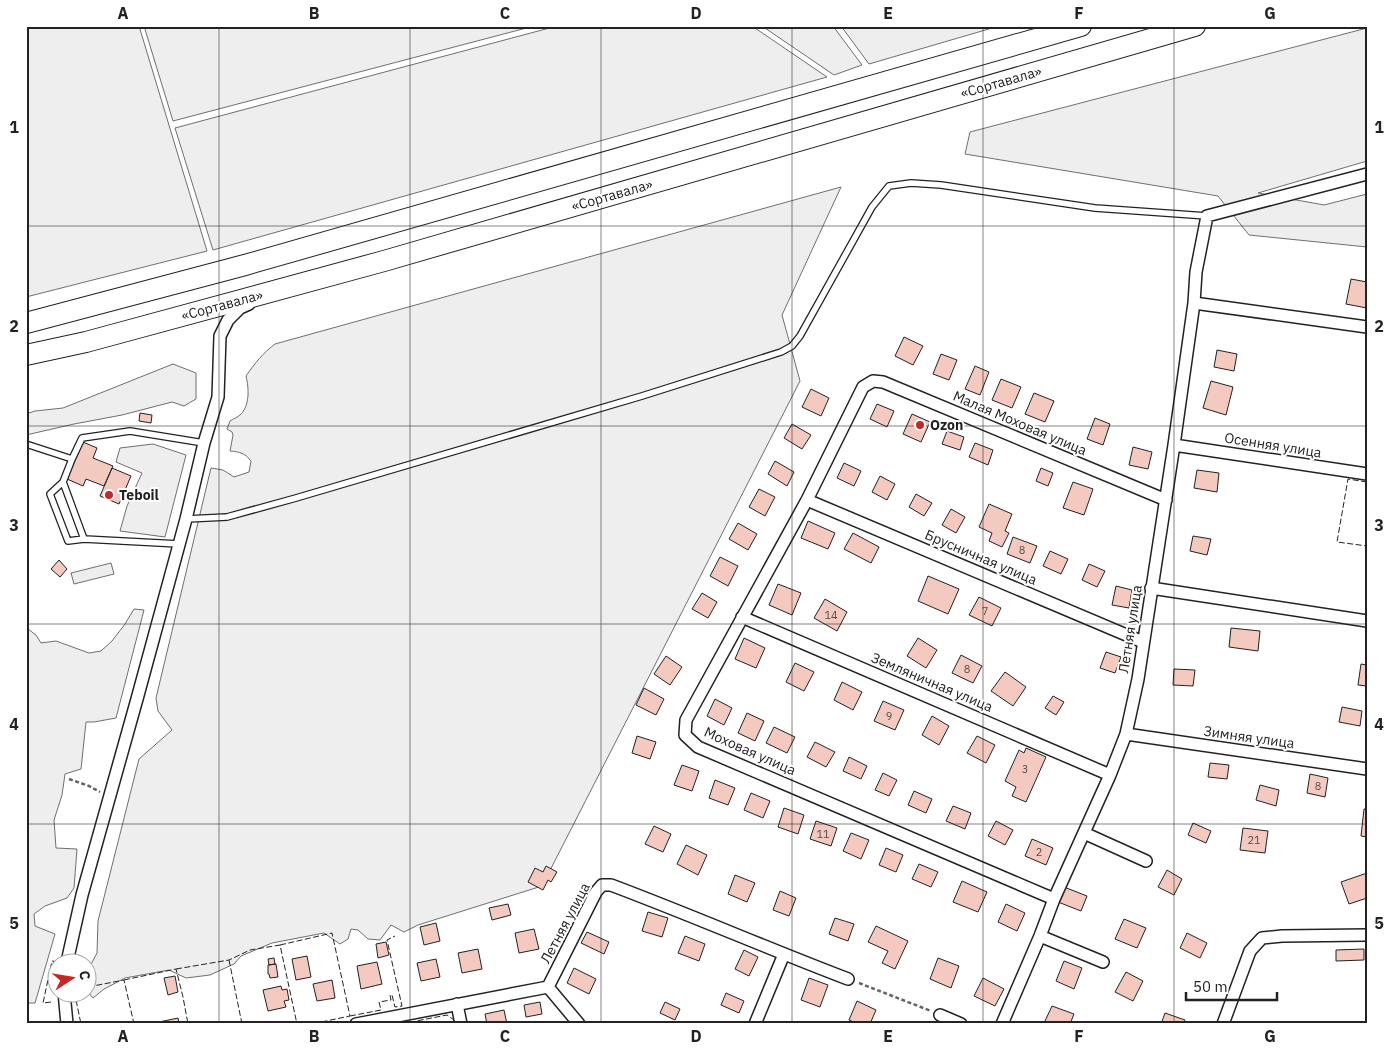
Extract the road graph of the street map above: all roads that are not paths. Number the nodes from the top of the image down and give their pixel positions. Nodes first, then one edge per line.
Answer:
1 (1081, 26) edge
2 (1195, 26) edge
3 (1367, 174) edge
4 (1207, 216) junction
5 (278, 289) junction
6 (1194, 303) junction
7 (26, 324) edge
8 (1367, 327) edge
9 (26, 355) edge
10 (863, 387) joint
11 (204, 443) junction
12 (26, 444) edge
13 (1174, 445) junction
14 (72, 459) junction
15 (1367, 474) edge
16 (63, 482) junction
17 (807, 500) junction
18 (1166, 500) junction
19 (186, 519) junction
20 (84, 538) junction
21 (179, 544) junction
22 (1152, 588) junction
23 (742, 617) junction
24 (1367, 621) edge
25 (1142, 642) junction
26 (1126, 734) junction
27 (1367, 769) edge
28 (1110, 775) junction
29 (1084, 833) junction
30 (1146, 861) dead end
31 (1054, 899) junction
32 (1367, 934) edge
33 (1040, 936) junction
34 (69, 952) edge
35 (784, 954) junction
36 (1103, 962) dead end
37 (848, 979) road end
38 (548, 987) junction
39 (65, 1002) edge
40 (457, 1004) junction
41 (940, 1015) road end
42 (67, 1024) edge
43 (356, 1024) edge
44 (461, 1024) edge
45 (579, 1024) edge
46 (755, 1024) edge
47 (961, 1024) edge
48 (1002, 1024) edge
49 (1223, 1024) edge

1 - 7 highway
2 - 5 highway, «Сортавала»
3 - 4 street
4 - 6 street, Летняя улица
4 - 19 lane
5 - 9 highway, «Сортавала»
5 - 11 street
6 - 8 street
6 - 13 street, Летняя улица
10 - 17 street, Моховая улица
10 - 18 street, Малая Моховая улица
11 - 14 lane
11 - 19 street
12 - 14 lane
13 - 15 street, Осенняя улица
13 - 18 street, Летняя улица
14 - 16 lane
16 - 20 lane
16 - 20 lane
17 - 23 street, Моховая улица
17 - 25 street, Брусничная улица
18 - 22 street, Летняя улица
19 - 21 street
20 - 21 lane
21 - 34 street
22 - 24 street
22 - 25 street, Летняя улица
23 - 28 street, Земляничная улица
23 - 31 street, Моховая улица
25 - 26 street, Летняя улица
26 - 27 street, Зимняя улица
26 - 28 street, Летняя улица
28 - 29 street, Летняя улица
29 - 30 street
29 - 31 street, Летняя улица
31 - 33 street, Летняя улица
32 - 49 street
33 - 36 street
33 - 48 street, Летняя улица
35 - 37 street
35 - 38 street, Летняя улица
35 - 46 street
38 - 40 street
38 - 45 street
39 - 42 street
40 - 43 street
40 - 44 street
41 - 47 street

